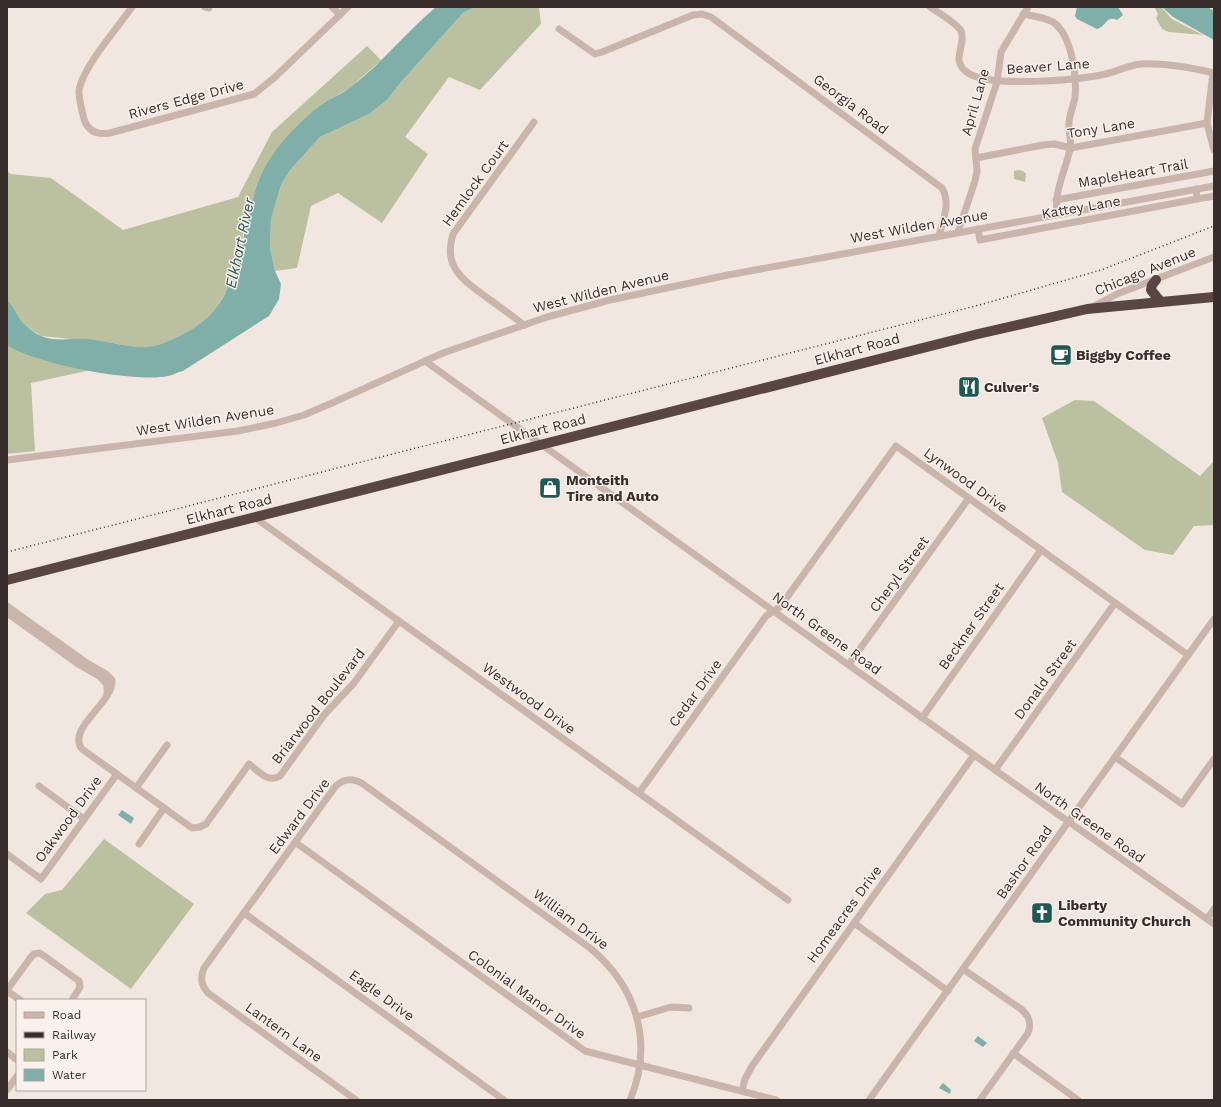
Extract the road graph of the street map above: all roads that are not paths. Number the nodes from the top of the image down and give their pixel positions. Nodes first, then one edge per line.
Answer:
1 (132, 7) edge
2 (332, 7) edge
3 (348, 7) edge
4 (930, 7) edge
5 (1028, 7) edge
6 (1024, 14) junction
7 (340, 15) junction
8 (558, 29) dead end
9 (1214, 73) edge
10 (1076, 78) junction
11 (998, 82) junction
12 (534, 122) dead end
13 (1208, 123) junction
14 (1071, 148) junction
15 (1214, 150) edge
16 (976, 158) junction
17 (1214, 171) edge
18 (1214, 186) edge
19 (1196, 189) junction
20 (1214, 196) edge
21 (1197, 199) junction
22 (1056, 200) junction
23 (1085, 209) junction
24 (1057, 214) junction
25 (1087, 219) junction
26 (978, 229) junction
27 (958, 232) junction
28 (939, 236) junction
29 (1214, 257) edge
30 (1156, 280) junction
31 (1214, 297) edge
32 (1160, 302) junction
33 (1086, 310) junction
34 (524, 325) junction
35 (425, 361) junction
36 (540, 444) junction
37 (7, 460) edge
38 (969, 498) junction
39 (254, 517) junction
40 (1041, 550) junction
41 (7, 580) edge
42 (1116, 603) junction
43 (7, 606) edge
44 (774, 611) junction
45 (7, 613) edge
46 (1214, 619) edge
47 (399, 621) junction
48 (1188, 655) junction
49 (849, 664) junction
50 (107, 694) junction
51 (922, 718) junction
52 (167, 745) dead end
53 (974, 755) junction
54 (1115, 756) junction
55 (1214, 759) edge
56 (995, 770) junction
57 (117, 774) junction
58 (39, 786) dead end
59 (136, 788) junction
60 (639, 793) junction
61 (164, 808) junction
62 (84, 819) junction
63 (1068, 822) junction
64 (295, 842) junction
65 (139, 844) dead end
66 (7, 854) edge
67 (477, 866) joint
68 (788, 900) dead end
69 (1214, 909) edge
70 (244, 913) junction
71 (1207, 919) junction
72 (854, 923) junction
73 (1214, 924) edge
74 (963, 969) junction
75 (201, 982) joint
76 (7, 990) edge
77 (948, 991) junction
78 (19, 999) edge
79 (73, 999) edge
80 (688, 1008) dead end
81 (637, 1017) junction
82 (7, 1052) edge
83 (1013, 1053) junction
84 (16, 1059) edge
85 (640, 1065) junction
86 (16, 1077) edge
87 (7, 1090) edge
88 (742, 1091) junction
89 (356, 1100) edge
90 (504, 1100) edge
91 (630, 1100) edge
92 (776, 1100) edge
93 (869, 1100) edge
94 (980, 1100) edge
95 (1078, 1100) edge

1 - 7 street, Rivers Edge Drive
2 - 7 street
3 - 7 street, Rivers Edge Drive
4 - 11 street, Beaver Lane
5 - 6 street, April Lane
6 - 10 street
6 - 11 street, April Lane
8 - 28 street, Georgia Road
9 - 10 street, Beaver Lane
9 - 13 street
10 - 11 street, Beaver Lane
10 - 14 street
11 - 16 street, April Lane
12 - 34 street, Hemlock Court
13 - 14 street, Tony Lane
13 - 15 street
14 - 16 street, Tony Lane
14 - 22 street
16 - 27 street, April Lane
17 - 22 street, MapleHeart Trail
18 - 19 street, West Wilden Avenue
19 - 21 street
19 - 23 street, West Wilden Avenue
20 - 21 street, Kattey Lane
21 - 25 street, Kattey Lane
22 - 24 street
23 - 24 street, West Wilden Avenue
23 - 25 street
24 - 26 street, West Wilden Avenue
25 - 26 street, Kattey Lane
26 - 27 street, West Wilden Avenue
27 - 28 street, West Wilden Avenue
28 - 34 street, West Wilden Avenue
29 - 30 street, Chicago Avenue
30 - 32 highway
30 - 33 street, Chicago Avenue
31 - 32 highway, Elkhart Road
32 - 33 highway, Elkhart Road
33 - 36 highway, Elkhart Road
34 - 35 street, West Wilden Avenue
35 - 36 street, North Greene Road
35 - 37 street, West Wilden Avenue
36 - 39 highway, Elkhart Road
36 - 44 street, North Greene Road
38 - 40 street, Lynwood Drive
38 - 44 street, Lynwood Drive
38 - 49 street, Cheryl Street
39 - 41 highway, Elkhart Road
39 - 47 street, Westwood Drive
40 - 42 street, Lynwood Drive
40 - 51 street, Beckner Street
42 - 48 street, Lynwood Drive
42 - 56 street, Donald Street
43 - 50 street
44 - 49 street, North Greene Road
44 - 60 street, Cedar Drive
45 - 50 street
46 - 48 street, Bashor Road
47 - 60 street, Westwood Drive
47 - 61 street, Briarwood Boulevard
48 - 54 street, Bashor Road
49 - 51 street, North Greene Road
50 - 57 street, Briarwood Boulevard
51 - 53 street, North Greene Road
52 - 59 street
53 - 56 street, North Greene Road
53 - 72 street, Homeacres Drive
54 - 55 street
54 - 63 street, Bashor Road
56 - 63 street, North Greene Road
57 - 59 street, Briarwood Boulevard
57 - 62 street, Oakwood Drive
58 - 62 street
59 - 61 street, Briarwood Boulevard
60 - 68 street, Westwood Drive
61 - 65 street
62 - 66 street, Oakwood Drive
63 - 71 street, North Greene Road
63 - 74 street, Bashor Road
64 - 67 street, Edward Drive
64 - 70 street, Edward Drive
64 - 85 street, Colonial Manor Drive
67 - 81 street, William Drive
69 - 71 street
70 - 75 street, Edward Drive
70 - 90 street, Eagle Drive
71 - 73 street, North Greene Road
72 - 77 street
72 - 88 street, Homeacres Drive
74 - 77 street, Bashor Road
74 - 83 street
75 - 89 street, Lantern Lane
76 - 78 street
76 - 79 street
77 - 93 street, Bashor Road
80 - 81 street
81 - 85 street, William Drive
82 - 84 street
83 - 94 street
83 - 95 street
85 - 88 street, Colonial Manor Drive
85 - 91 street, William Drive
86 - 87 street
88 - 92 street, Colonial Manor Drive

